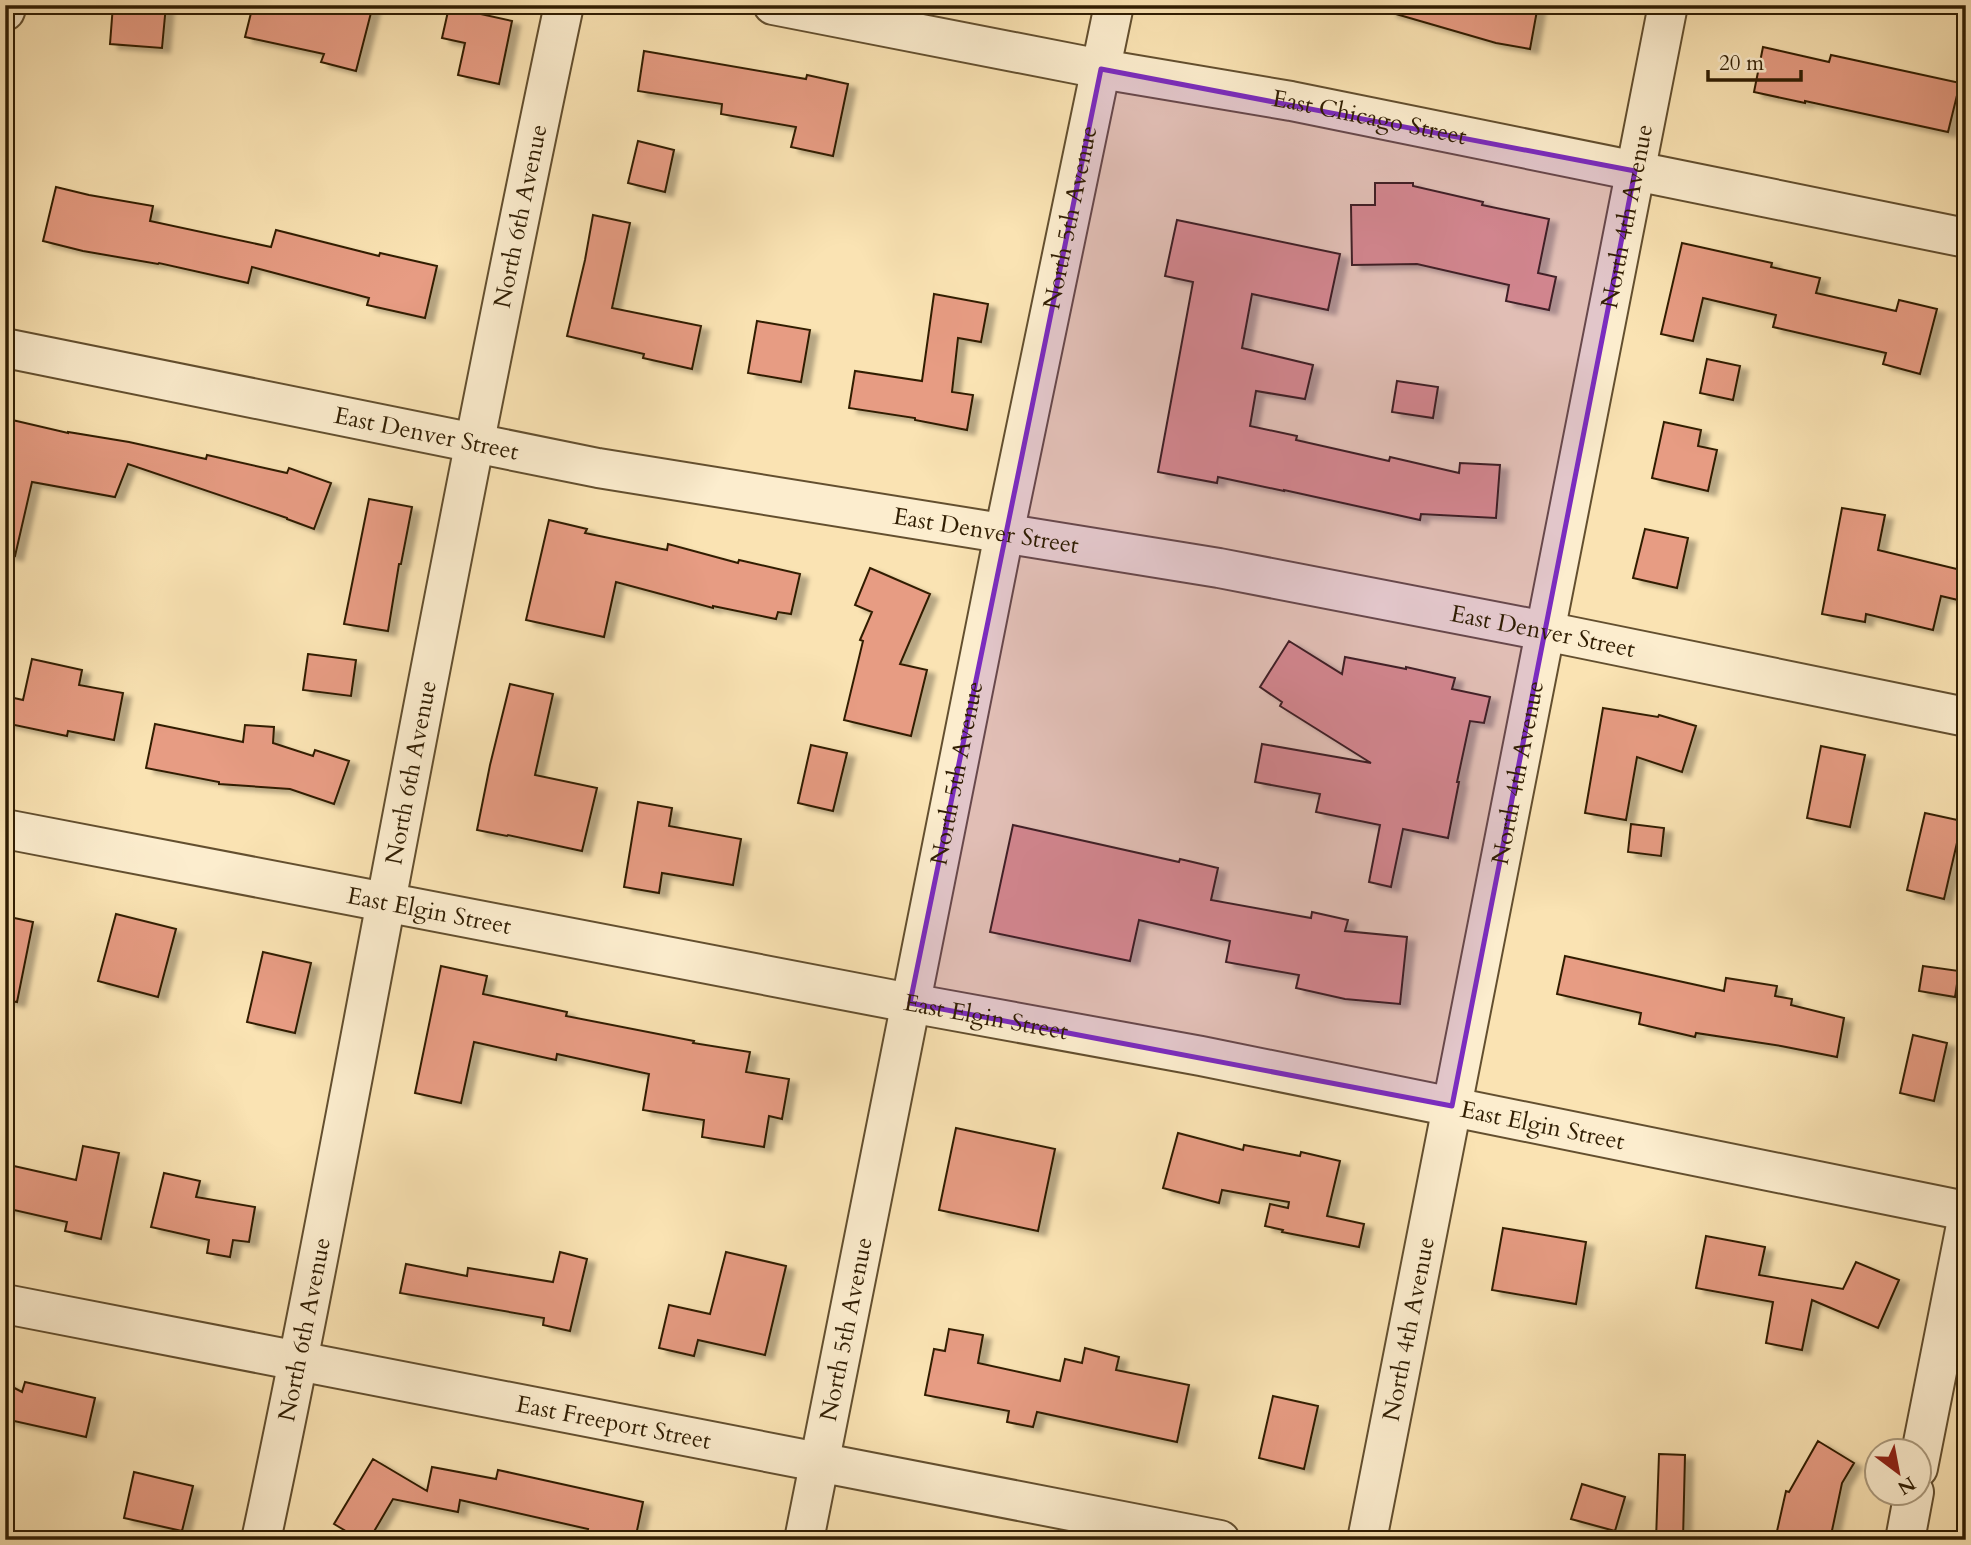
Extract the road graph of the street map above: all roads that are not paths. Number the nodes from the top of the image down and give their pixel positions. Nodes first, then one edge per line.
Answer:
1 (6, 5) edge
2 (564, 5) edge
3 (773, 5) edge
4 (1114, 5) edge
5 (1668, 5) edge
6 (5, 12) edge
7 (1101, 69) junction
8 (1635, 171) junction
9 (1966, 238) edge
10 (5, 348) edge
11 (475, 444) junction
12 (1004, 534) junction
13 (1545, 631) junction
14 (1966, 717) edge
15 (5, 829) edge
16 (386, 903) junction
17 (910, 1003) junction
18 (1452, 1107) junction
19 (1966, 1211) edge
20 (1966, 1225) edge
21 (5, 1304) edge
22 (299, 1361) junction
23 (1925, 1436) edge
24 (819, 1462) junction
25 (1912, 1506) edge
26 (261, 1540) edge
27 (804, 1540) edge
28 (1220, 1540) edge
29 (1367, 1540) edge
30 (1905, 1540) edge

1 - 6 street
2 - 11 street, North 6th Avenue
3 - 7 street, East Chicago Street
4 - 7 street, North 5th Avenue
5 - 8 street, North 4th Avenue
7 - 8 street, East Chicago Street
7 - 12 street, North 5th Avenue
8 - 9 street, East Chicago Street
8 - 13 street, North 4th Avenue
10 - 11 street, East Denver Street
11 - 12 street, East Denver Street
11 - 16 street, North 6th Avenue
12 - 13 street, East Denver Street
12 - 17 street, North 5th Avenue
13 - 14 street, East Denver Street
13 - 18 street, North 4th Avenue
15 - 16 street, East Elgin Street
16 - 17 street, East Elgin Street
16 - 22 street, North 6th Avenue
17 - 18 street, East Elgin Street
17 - 24 street, North 5th Avenue
18 - 19 street, East Elgin Street
18 - 29 street, North 4th Avenue
20 - 23 street
21 - 22 street, East Freeport Street
22 - 24 street, East Freeport Street
22 - 26 street, North 6th Avenue
24 - 27 street, North 5th Avenue
24 - 28 street, East Freeport Street
25 - 30 street

